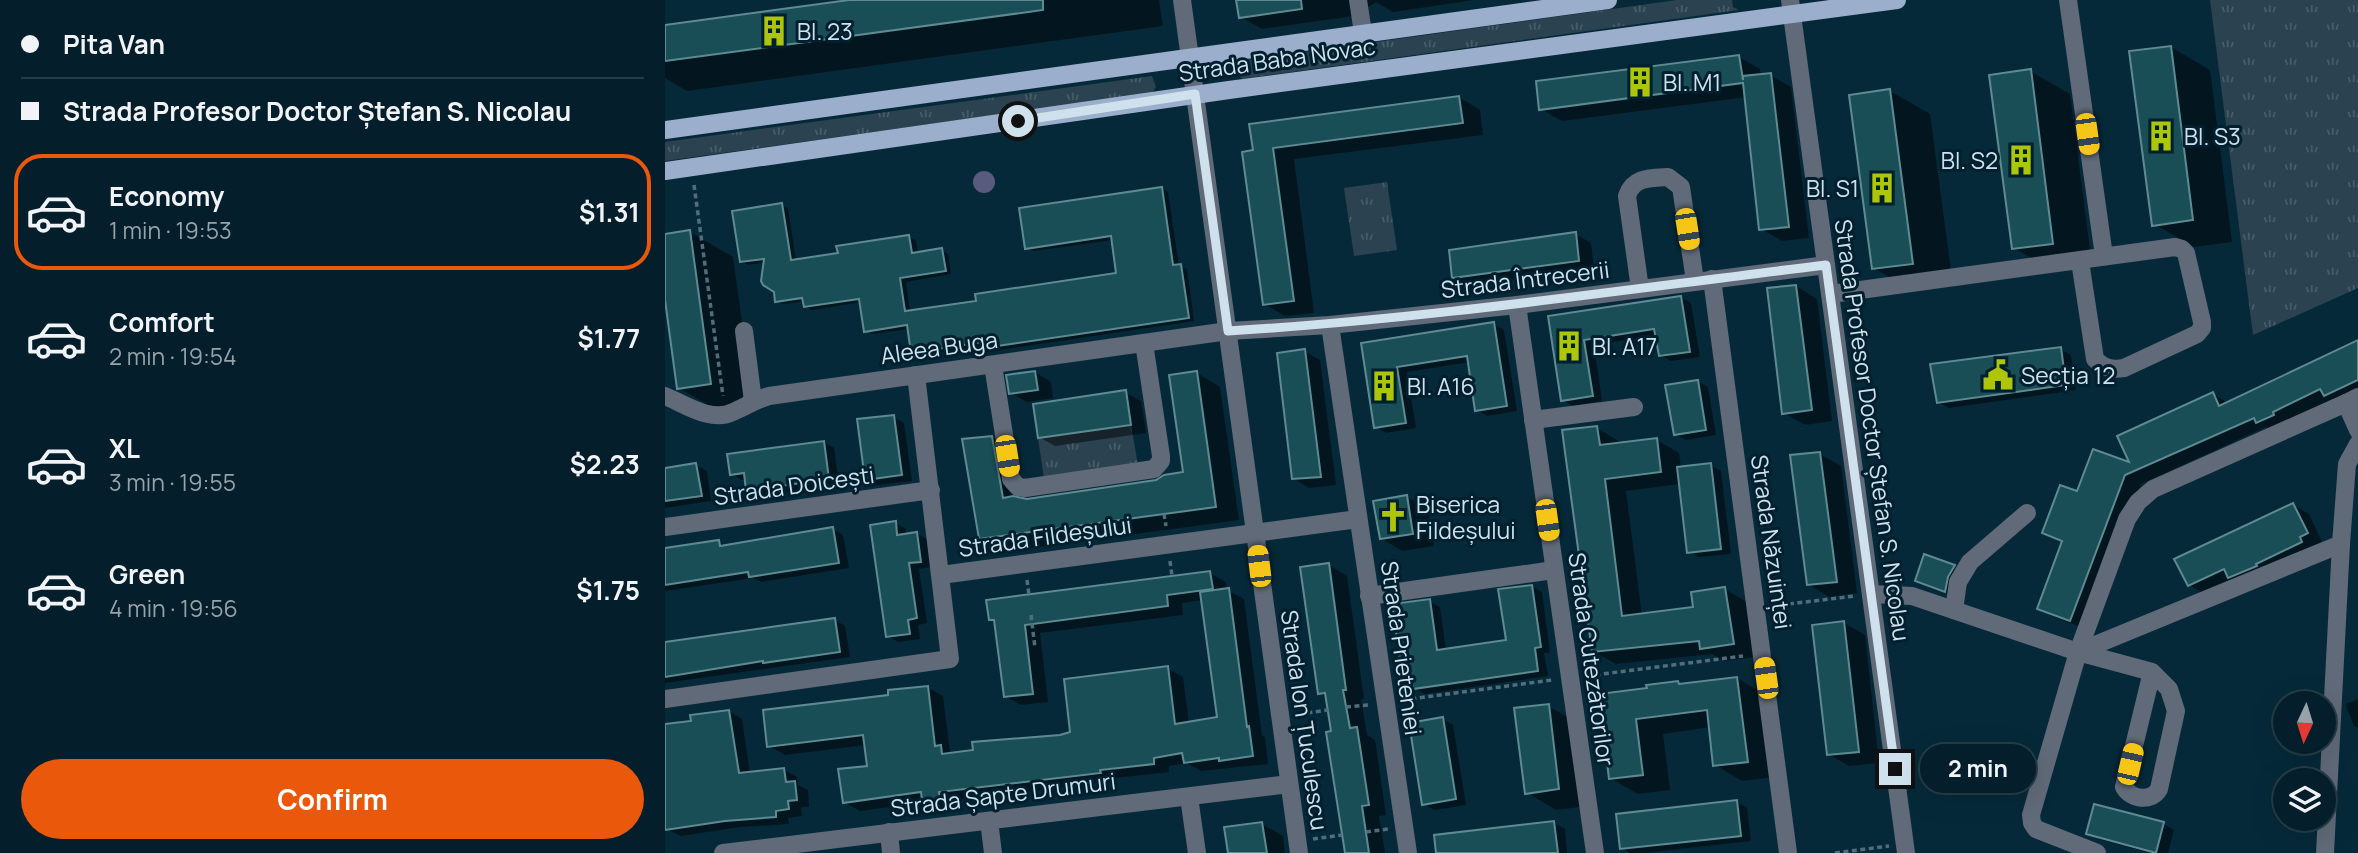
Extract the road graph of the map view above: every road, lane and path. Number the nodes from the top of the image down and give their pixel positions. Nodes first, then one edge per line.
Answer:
1 (1182, 0) edge
2 (1358, 0) edge
3 (1897, 0) edge
4 (2068, 0) edge
5 (1599, 1) edge
6 (1791, 7) edge
7 (1363, 33) junction
8 (1190, 57) junction
9 (1195, 94) junction
10 (665, 131) edge
11 (692, 168) junction
12 (665, 171) edge
13 (2105, 256) junction
14 (2080, 261) junction
15 (1826, 265) junction
16 (1704, 280) junction
17 (1640, 289) junction
18 (1831, 294) junction
19 (1517, 305) junction
20 (1330, 325) junction
21 (744, 331) dead end
22 (1228, 331) junction
23 (1144, 343) junction
24 (993, 365) junction
25 (916, 375) junction
26 (665, 396) edge
27 (2352, 400) edge
28 (753, 401) junction
29 (1634, 407) dead end
30 (726, 415) junction
31 (1533, 420) junction
32 (2358, 430) edge
33 (2358, 444) edge
34 (931, 490) junction
35 (2027, 513) dead end
36 (1358, 519) junction
37 (665, 527) edge
38 (1255, 533) junction
39 (2341, 544) junction
40 (1554, 570) junction
41 (941, 575) junction
42 (1871, 594) junction
43 (1369, 596) junction
44 (1756, 608) junction
45 (1954, 610) junction
46 (1031, 615) dead end
47 (1035, 648) dead end
48 (2078, 652) junction
49 (2152, 672) junction
50 (665, 699) edge
51 (1328, 710) dead end
52 (1280, 717) junction
53 (1289, 784) junction
54 (1189, 797) junction
55 (989, 821) junction
56 (888, 832) junction
57 (1342, 835) dead end
58 (1298, 847) edge
59 (1906, 848) edge
60 (723, 853) edge
61 (891, 853) edge
62 (993, 853) edge
63 (1197, 853) edge
64 (1408, 853) edge
65 (1595, 853) edge
66 (1788, 853) edge
67 (1835, 853) edge
68 (2097, 853) edge
69 (2325, 853) edge

1 - 8 street
2 - 7 street
3 - 6 main road, Strada Baba Novac
4 - 13 street
5 - 7 main road, Strada Baba Novac
6 - 9 main road, Strada Baba Novac
6 - 15 street, Strada Profesor Doctor Ștefan S. Nicolau
7 - 8 main road, Strada Baba Novac
8 - 9 street, Strada Ion Țuculescu
8 - 10 main road, Strada Baba Novac
9 - 11 main road, Strada Baba Novac
9 - 22 street, Strada Ion Țuculescu
11 - 12 main road, Strada Baba Novac
11 - 30 path
13 - 14 street
13 - 14 street
14 - 18 street
15 - 16 street, Strada Întrecerii
15 - 18 street, Strada Profesor Doctor Ștefan S. Nicolau
16 - 17 street, Strada Întrecerii
16 - 17 street, Strada Năzuinței
16 - 44 street, Strada Năzuinței
17 - 19 street, Strada Întrecerii
18 - 42 street, Strada Profesor Doctor Ștefan S. Nicolau
19 - 20 street, Strada Întrecerii
19 - 31 street, Strada Cutezătorilor
20 - 22 street, Strada Întrecerii
20 - 36 street, Strada Prieteniei
21 - 28 street
22 - 23 street, Aleea Buga
22 - 38 street, Strada Ion Țuculescu
23 - 24 street, Aleea Buga
23 - 24 street
24 - 25 street, Aleea Buga
25 - 28 street, Aleea Buga
25 - 34 street
26 - 30 street
27 - 32 street
27 - 48 street
28 - 30 street, Aleea Buga
29 - 31 street
31 - 40 street, Strada Cutezătorilor
33 - 39 street
34 - 37 street, Strada Doicești
34 - 41 street
35 - 45 street
36 - 38 street, Strada Fildeșului
36 - 43 street, Strada Prieteniei
38 - 41 street, Strada Fildeșului
38 - 52 street, Strada Ion Țuculescu
39 - 48 street
39 - 69 street
40 - 43 street
40 - 65 street, Strada Cutezătorilor
41 - 50 street, Strada Fildeșului
42 - 44 path
42 - 45 street
42 - 59 street, Strada Profesor Doctor Ștefan S. Nicolau
43 - 64 street, Strada Prieteniei
44 - 66 street, Strada Năzuinței
45 - 48 street
46 - 47 path
48 - 49 street
48 - 68 street
49 - 49 street
51 - 52 path
52 - 53 street, Strada Ion Țuculescu
53 - 54 street, Strada Șapte Drumuri
53 - 58 street, Strada Ion Țuculescu
54 - 55 street, Strada Șapte Drumuri
54 - 63 street
55 - 56 street, Strada Șapte Drumuri
55 - 62 street
56 - 60 street, Strada Șapte Drumuri
56 - 61 street
57 - 58 path
59 - 67 path

